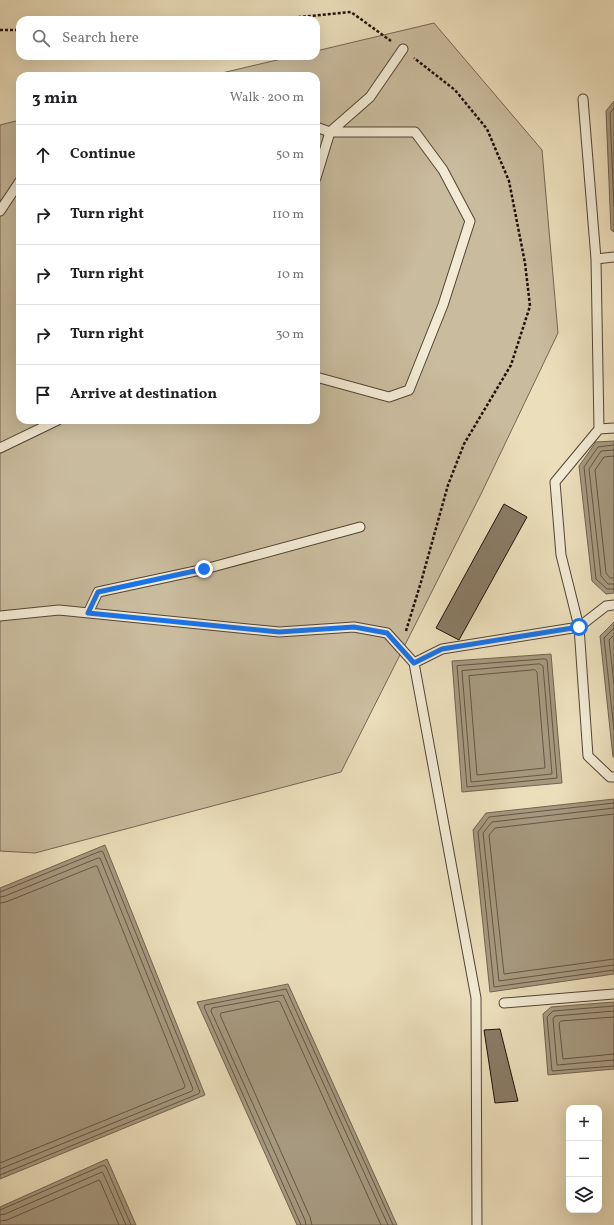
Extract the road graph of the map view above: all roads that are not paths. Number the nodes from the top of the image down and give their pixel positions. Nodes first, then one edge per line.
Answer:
1 (403, 49) dead end
2 (583, 99) dead end
3 (320, 128) edge
4 (330, 132) junction
5 (320, 165) edge
6 (16, 187) edge
7 (0, 211) edge
8 (614, 257) edge
9 (596, 259) junction
10 (320, 378) edge
11 (50, 424) edge
12 (614, 428) edge
13 (599, 429) junction
14 (0, 448) edge
15 (360, 527) dead end
16 (614, 605) edge
17 (88, 613) junction
18 (0, 616) edge
19 (579, 627) junction
20 (414, 663) junction
21 (614, 777) edge
22 (614, 994) edge
23 (504, 1003) dead end
24 (477, 1225) edge

1 - 4 lane
2 - 9 lane
3 - 4 lane
4 - 5 lane
4 - 10 lane
6 - 7 lane
8 - 9 lane
9 - 13 lane
11 - 14 lane
12 - 13 lane
13 - 19 lane
15 - 17 lane
16 - 19 lane
17 - 18 lane
17 - 20 lane
19 - 20 lane
19 - 21 lane
20 - 24 lane
22 - 23 lane

